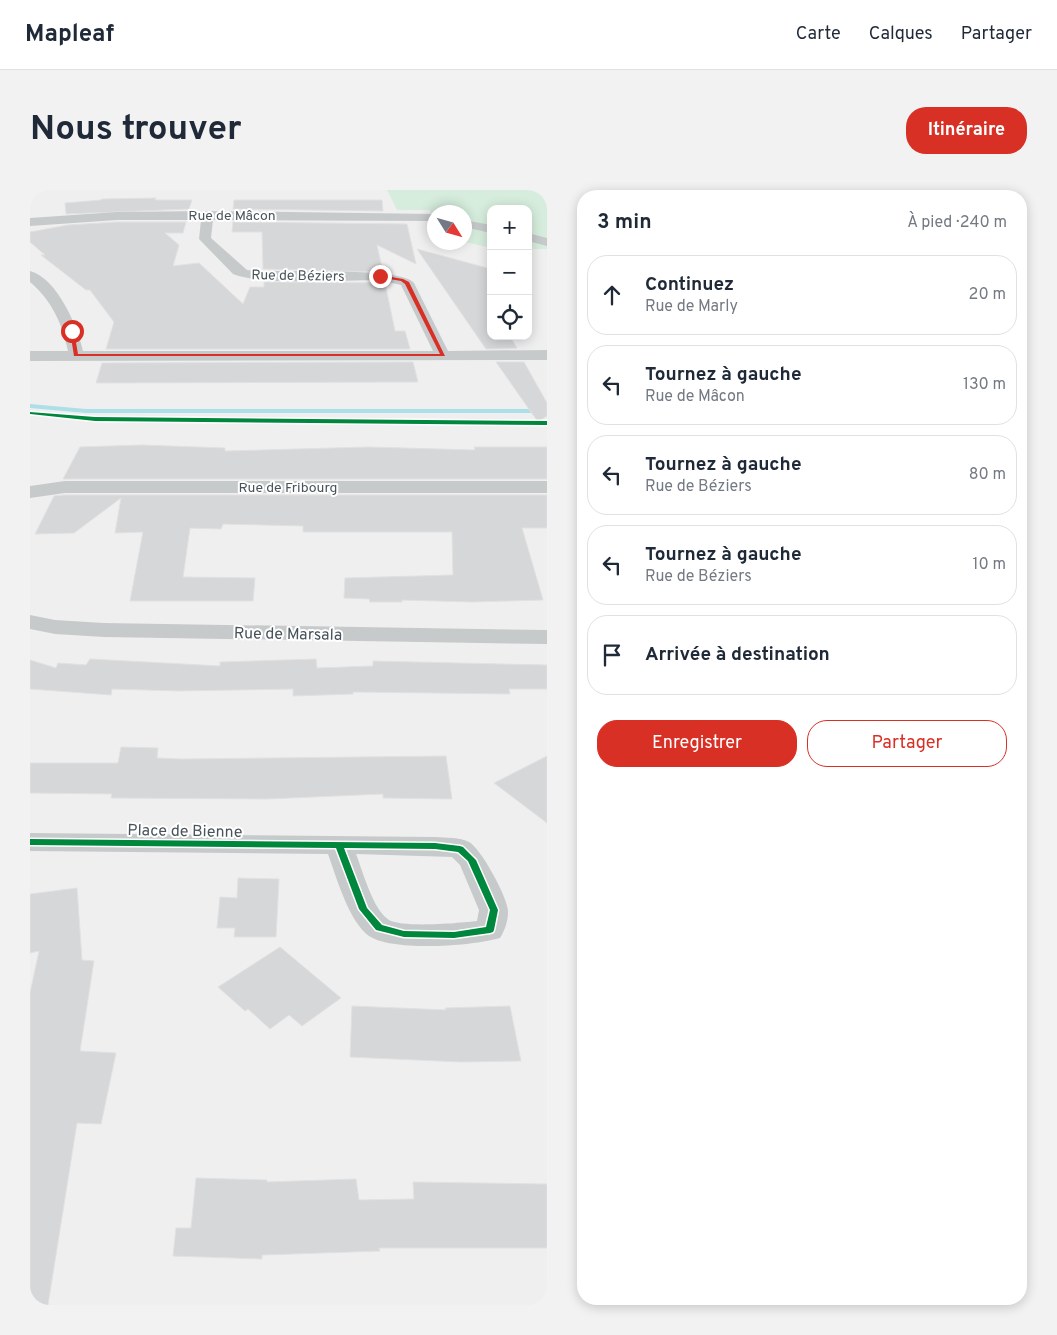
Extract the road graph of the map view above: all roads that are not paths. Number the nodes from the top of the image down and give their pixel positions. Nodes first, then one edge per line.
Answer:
1 (208, 215) junction
2 (427, 217) edge
3 (30, 222) edge
4 (472, 225) edge
5 (487, 228) edge
6 (532, 238) edge
7 (547, 242) edge
8 (30, 275) edge
9 (443, 355) junction
10 (547, 355) edge
11 (30, 356) edge
12 (76, 356) junction
13 (547, 488) edge
14 (30, 492) edge
15 (30, 622) edge
16 (547, 637) edge
17 (30, 842) edge
18 (339, 846) junction

1 - 2 street, Rue de Mâcon
1 - 3 street, Rue de Mâcon
1 - 9 street, Rue de Béziers
4 - 5 street
6 - 7 street
8 - 12 street
9 - 10 street
9 - 12 street
11 - 12 street
13 - 14 street, Rue de Fribourg
15 - 16 street, Rue de Marsala
17 - 18 street, Place de Bienne
18 - 18 street, Place de Bienne

